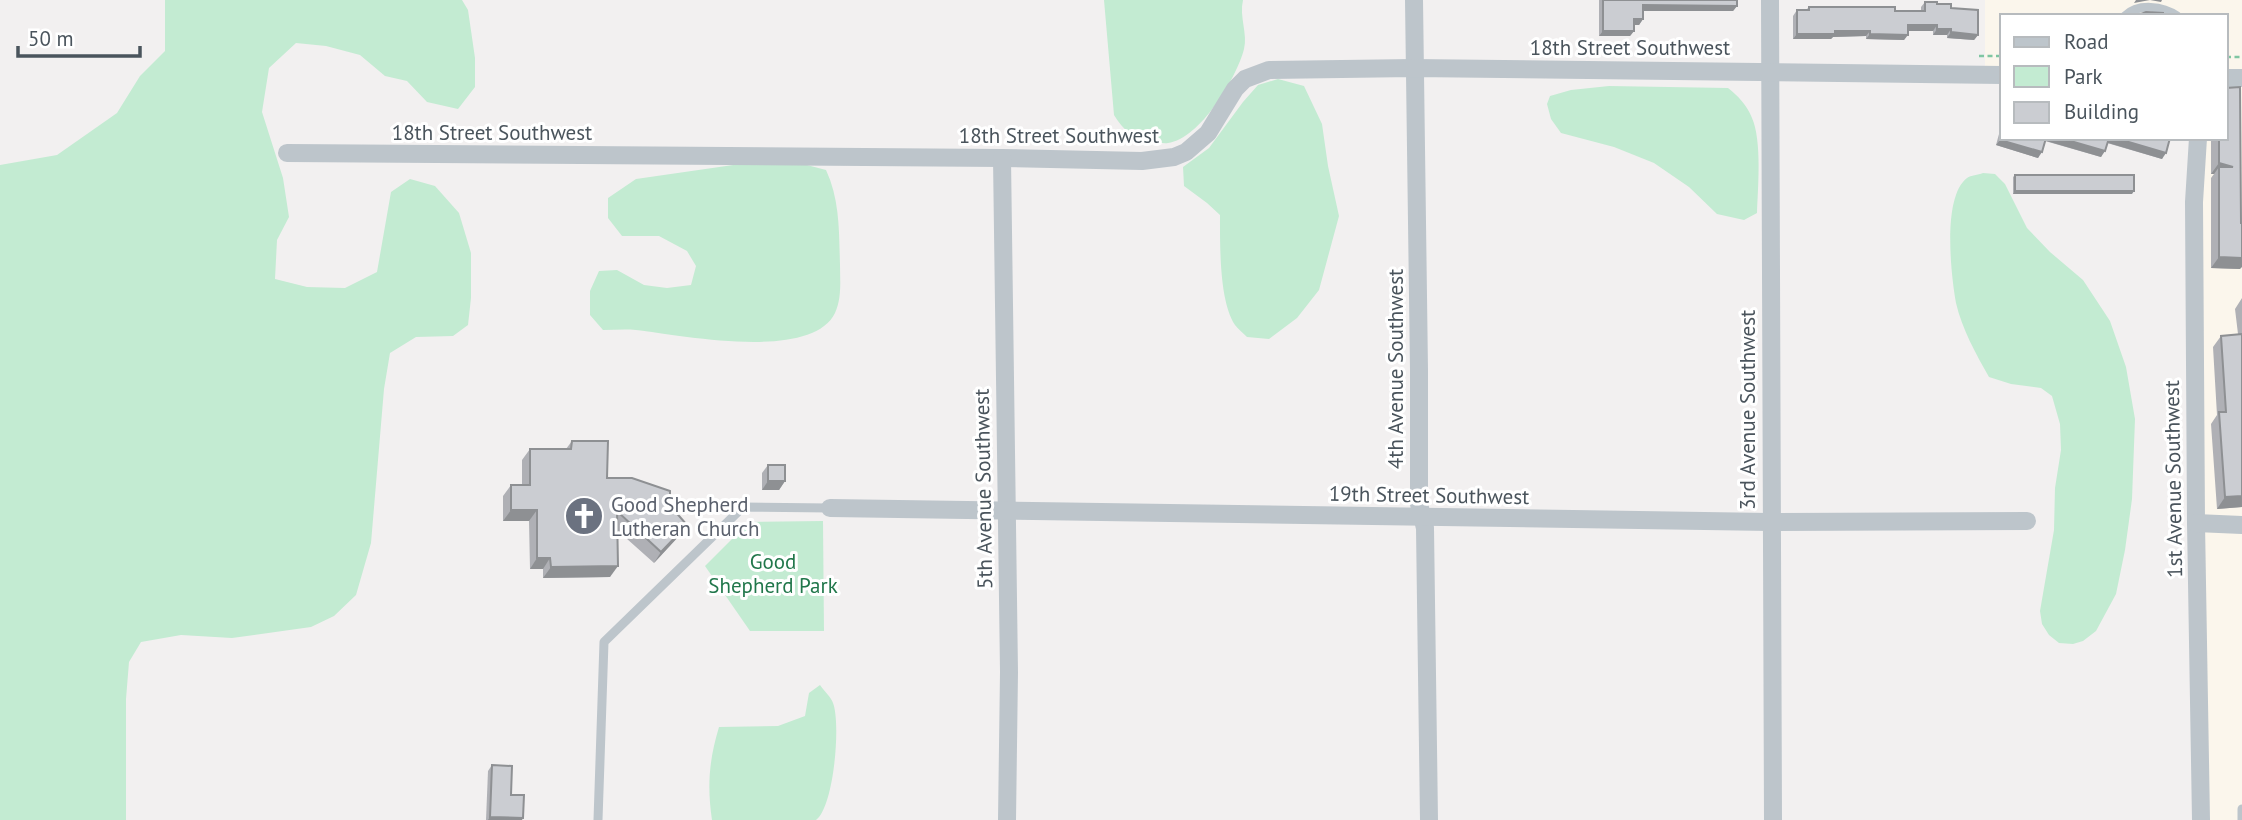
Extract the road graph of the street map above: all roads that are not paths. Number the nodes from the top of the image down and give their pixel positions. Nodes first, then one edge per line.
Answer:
1 (1414, 0) edge
2 (1770, 0) edge
3 (2128, 14) edge
4 (2174, 14) edge
5 (1413, 68) junction
6 (1770, 71) junction
7 (2000, 75) edge
8 (2198, 140) edge
9 (288, 153) dead end
10 (1002, 158) junction
11 (830, 508) joint
12 (1006, 510) junction
13 (1423, 517) junction
14 (1770, 522) junction
15 (2027, 522) dead end
16 (2196, 523) junction
17 (2242, 525) edge
18 (2242, 809) edge
19 (2242, 819) edge
20 (598, 820) edge
21 (1007, 820) edge
22 (1429, 820) edge
23 (1773, 820) edge
24 (2201, 820) edge

1 - 5 street, 4th Avenue Southwest
2 - 6 street, 3rd Avenue Southwest
3 - 4 lane
5 - 6 street, 18th Street Southwest
5 - 10 street, 18th Street Southwest
5 - 13 street, 4th Avenue Southwest
6 - 7 street, 18th Street Southwest
6 - 14 street, 3rd Avenue Southwest
8 - 16 street, 1st Avenue Southwest
9 - 10 street, 18th Street Southwest
10 - 12 street, 5th Avenue Southwest
11 - 12 street, 19th Street Southwest
11 - 20 lane
12 - 13 street, 19th Street Southwest
12 - 21 street, 5th Avenue Southwest
13 - 14 street, 19th Street Southwest
13 - 22 street, 4th Avenue Southwest
14 - 15 street, 19th Street Southwest
14 - 23 street, 3rd Avenue Southwest
16 - 17 street
16 - 24 street, 1st Avenue Southwest
18 - 19 lane

